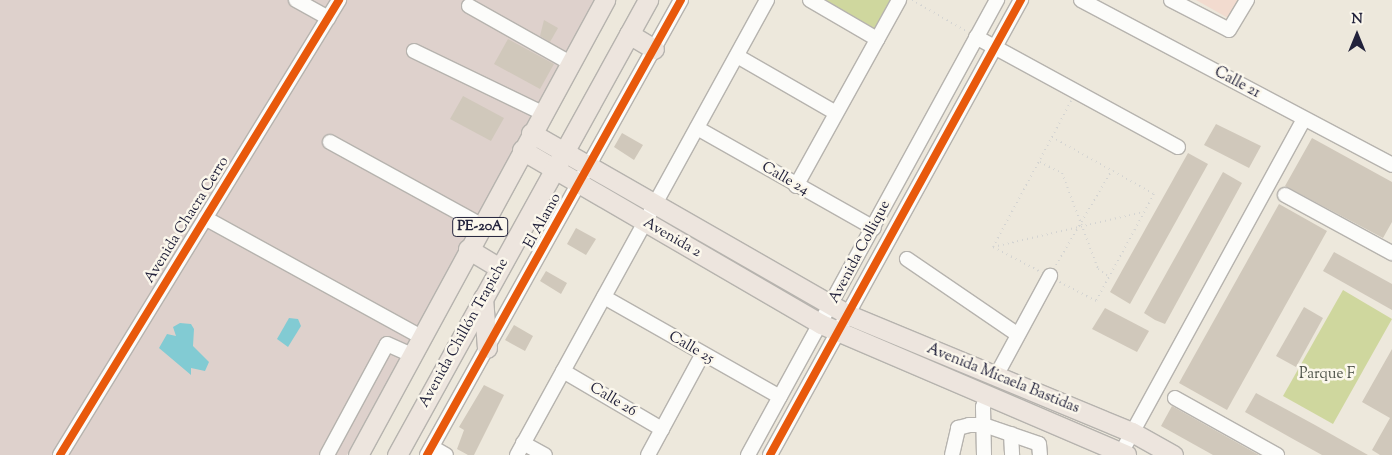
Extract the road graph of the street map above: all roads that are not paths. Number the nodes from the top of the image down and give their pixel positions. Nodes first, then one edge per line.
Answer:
1 (296, 0) edge
2 (339, 0) edge
3 (605, 0) edge
4 (648, 0) edge
5 (681, 0) edge
6 (767, 0) edge
7 (810, 0) edge
8 (899, 0) edge
9 (996, 0) edge
10 (1021, 0) edge
11 (1082, 0) edge
12 (1171, 0) edge
13 (1247, 0) edge
14 (469, 6) dead end
15 (328, 18) junction
16 (629, 34) junction
17 (877, 39) junction
18 (973, 43) junction
19 (996, 46) junction
20 (654, 49) junction
21 (414, 51) dead end
22 (737, 56) junction
23 (570, 63) junction
24 (542, 113) junction
25 (836, 113) junction
26 (1304, 119) junction
27 (697, 128) junction
28 (532, 134) junction
29 (330, 142) dead end
30 (1178, 147) dead end
31 (522, 150) junction
32 (564, 152) junction
33 (589, 166) junction
34 (1392, 166) edge
35 (554, 169) junction
36 (580, 184) junction
37 (796, 186) junction
38 (1285, 195) dead end
39 (655, 205) junction
40 (205, 218) junction
41 (645, 222) junction
42 (481, 226) junction
43 (874, 228) junction
44 (468, 249) junction
45 (1392, 253) edge
46 (907, 259) dead end
47 (500, 268) junction
48 (1050, 276) road end
49 (604, 297) junction
50 (483, 298) junction
51 (831, 306) junction
52 (849, 315) junction
53 (821, 324) junction
54 (839, 333) junction
55 (1017, 334) junction
56 (420, 336) junction
57 (898, 336) junction
58 (487, 348) junction
59 (412, 355) junction
60 (702, 355) junction
61 (893, 355) junction
62 (563, 371) junction
63 (996, 376) junction
64 (987, 395) junction
65 (780, 397) junction
66 (1175, 398) dead end
67 (984, 425) junction
68 (662, 429) junction
69 (1132, 432) junction
70 (1010, 434) junction
71 (520, 449) edge
72 (429, 451) edge
73 (1123, 454) edge
74 (60, 455) edge
75 (327, 455) edge
76 (358, 455) edge
77 (397, 455) edge
78 (446, 455) edge
79 (545, 455) edge
80 (648, 455) edge
81 (748, 455) edge
82 (770, 455) edge
83 (952, 455) edge
84 (984, 455) edge
85 (1012, 455) edge
86 (1040, 455) edge
87 (1173, 455) edge
88 (1277, 455) edge

1 - 15 street
2 - 15 street, Avenida Chacra Cerro
3 - 23 main road, PE-20A
4 - 16 main road, Avenida Chillón Trapiche / PE-20A
5 - 20 street, El Alamo
6 - 22 street
7 - 17 street
8 - 17 street
9 - 18 street, Avenida Collique
10 - 19 street
11 - 26 street, Calle 21
12 - 13 street
14 - 23 street
15 - 40 street, Avenida Chacra Cerro
16 - 20 main road
16 - 32 main road, Avenida Chillón Trapiche / PE-20A
17 - 25 street
18 - 19 street
18 - 43 street, Avenida Collique
19 - 30 street
19 - 52 street
20 - 33 street, El Alamo
21 - 24 street
22 - 25 street
22 - 27 street
23 - 24 main road, PE-20A
24 - 28 main road, PE-20A
25 - 37 street
26 - 34 street, Calle 21
26 - 69 street
27 - 37 street, Calle 24
27 - 39 street
28 - 31 main road, PE-20A
28 - 32 main road, Avenida 2
29 - 42 street
31 - 35 main road, Avenida 2
31 - 42 main road, PE-20A
32 - 33 main road, Avenida 2
32 - 35 main road, Avenida Chillón Trapiche / PE-20A
33 - 36 street, El Alamo
33 - 39 main road, Avenida 2
35 - 36 main road, Avenida 2
35 - 47 main road, Avenida Chillón Trapiche / PE-20A
36 - 41 main road, Avenida 2
36 - 58 street, El Alamo
37 - 43 street, Calle 24
38 - 45 street
39 - 41 street
39 - 51 main road, Avenida 2
40 - 56 street
40 - 74 street, Avenida Chacra Cerro
41 - 49 street
41 - 53 main road, Avenida 2
42 - 44 main road, PE-20A
43 - 51 street, Avenida Collique
44 - 47 main road
44 - 56 main road, PE-20A
46 - 55 street
47 - 50 main road, Avenida Chillón Trapiche / PE-20A
48 - 55 street
49 - 60 street, Calle 25
49 - 62 street
50 - 58 main road
50 - 77 main road, Avenida Chillón Trapiche / PE-20A
51 - 52 main road, Avenida Micaela Bastidas
51 - 53 street, Avenida Collique
52 - 54 street
52 - 57 main road, Avenida Micaela Bastidas
53 - 54 main road, Avenida Micaela Bastidas
53 - 65 street, Avenida Collique
54 - 61 main road, Avenida Micaela Bastidas
54 - 82 street
55 - 63 street
56 - 59 main road, PE-20A
57 - 61 main road
57 - 63 main road, Avenida Micaela Bastidas
58 - 72 street, El Alamo
59 - 75 street
59 - 76 main road, PE-20A
60 - 65 street, Calle 25
60 - 68 street
61 - 64 main road, Avenida Micaela Bastidas
62 - 68 street, Calle 26
62 - 71 street
63 - 64 main road
63 - 69 main road, Avenida Micaela Bastidas
64 - 67 street
64 - 73 main road, Avenida Micaela Bastidas
65 - 81 street, Avenida Collique
66 - 88 street
67 - 70 street
67 - 83 street
67 - 84 street
68 - 80 street
69 - 73 street
69 - 87 main road, Avenida Micaela Bastidas
70 - 85 street
70 - 86 street
71 - 79 street
72 - 78 street

